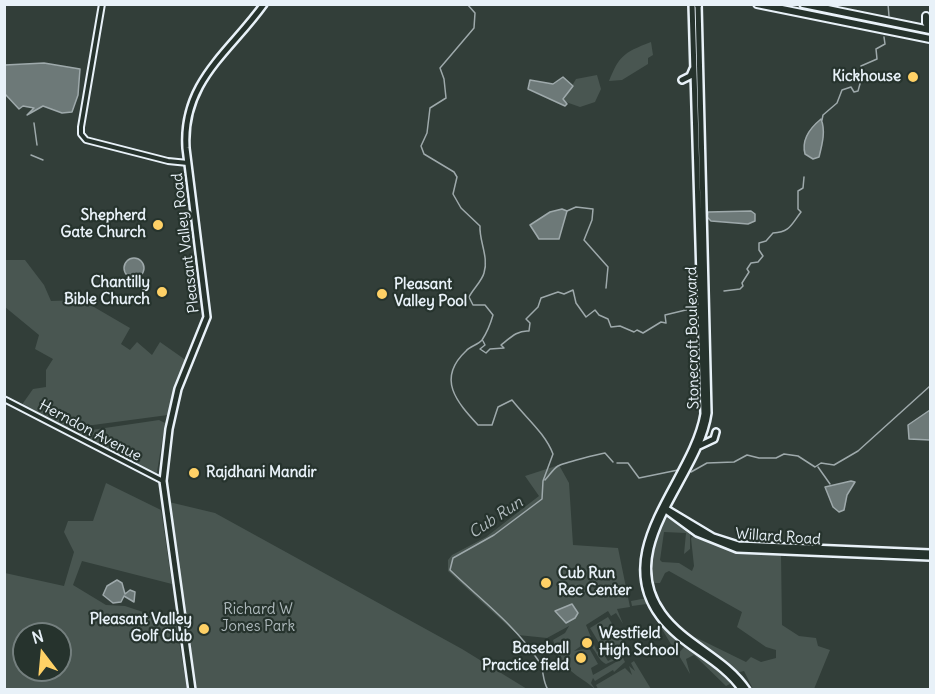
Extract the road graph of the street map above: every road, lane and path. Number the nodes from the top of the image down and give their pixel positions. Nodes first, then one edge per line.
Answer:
1 (102, 4) edge
2 (260, 4) edge
3 (264, 4) edge
4 (757, 4) edge
5 (803, 4) edge
6 (696, 5) edge
7 (926, 16) dead end
8 (250, 20) junction
9 (930, 29) edge
10 (930, 39) edge
11 (694, 68) junction
12 (682, 80) dead end
13 (188, 163) junction
14 (6, 400) edge
15 (716, 432) dead end
16 (699, 446) junction
17 (163, 482) junction
18 (664, 509) junction
19 (930, 555) edge
20 (192, 690) edge
21 (742, 690) edge
22 (747, 690) edge

1 - 13 street
2 - 8 main road, Pleasant Valley Road
3 - 8 main road, Pleasant Valley Road
4 - 10 highway
5 - 9 highway
6 - 11 main road, Stonecroft Boulevard
6 - 16 main road, Stonecroft Boulevard
7 - 9 highway
8 - 13 main road, Pleasant Valley Road
11 - 12 main road
11 - 18 main road, Stonecroft Boulevard
13 - 17 main road, Pleasant Valley Road
14 - 17 street, Herndon Avenue
15 - 16 main road
16 - 18 main road, Stonecroft Boulevard
17 - 20 main road, Pleasant Valley Road
18 - 19 main road, Willard Road
18 - 21 main road, Stonecroft Boulevard
18 - 22 main road, Stonecroft Boulevard

